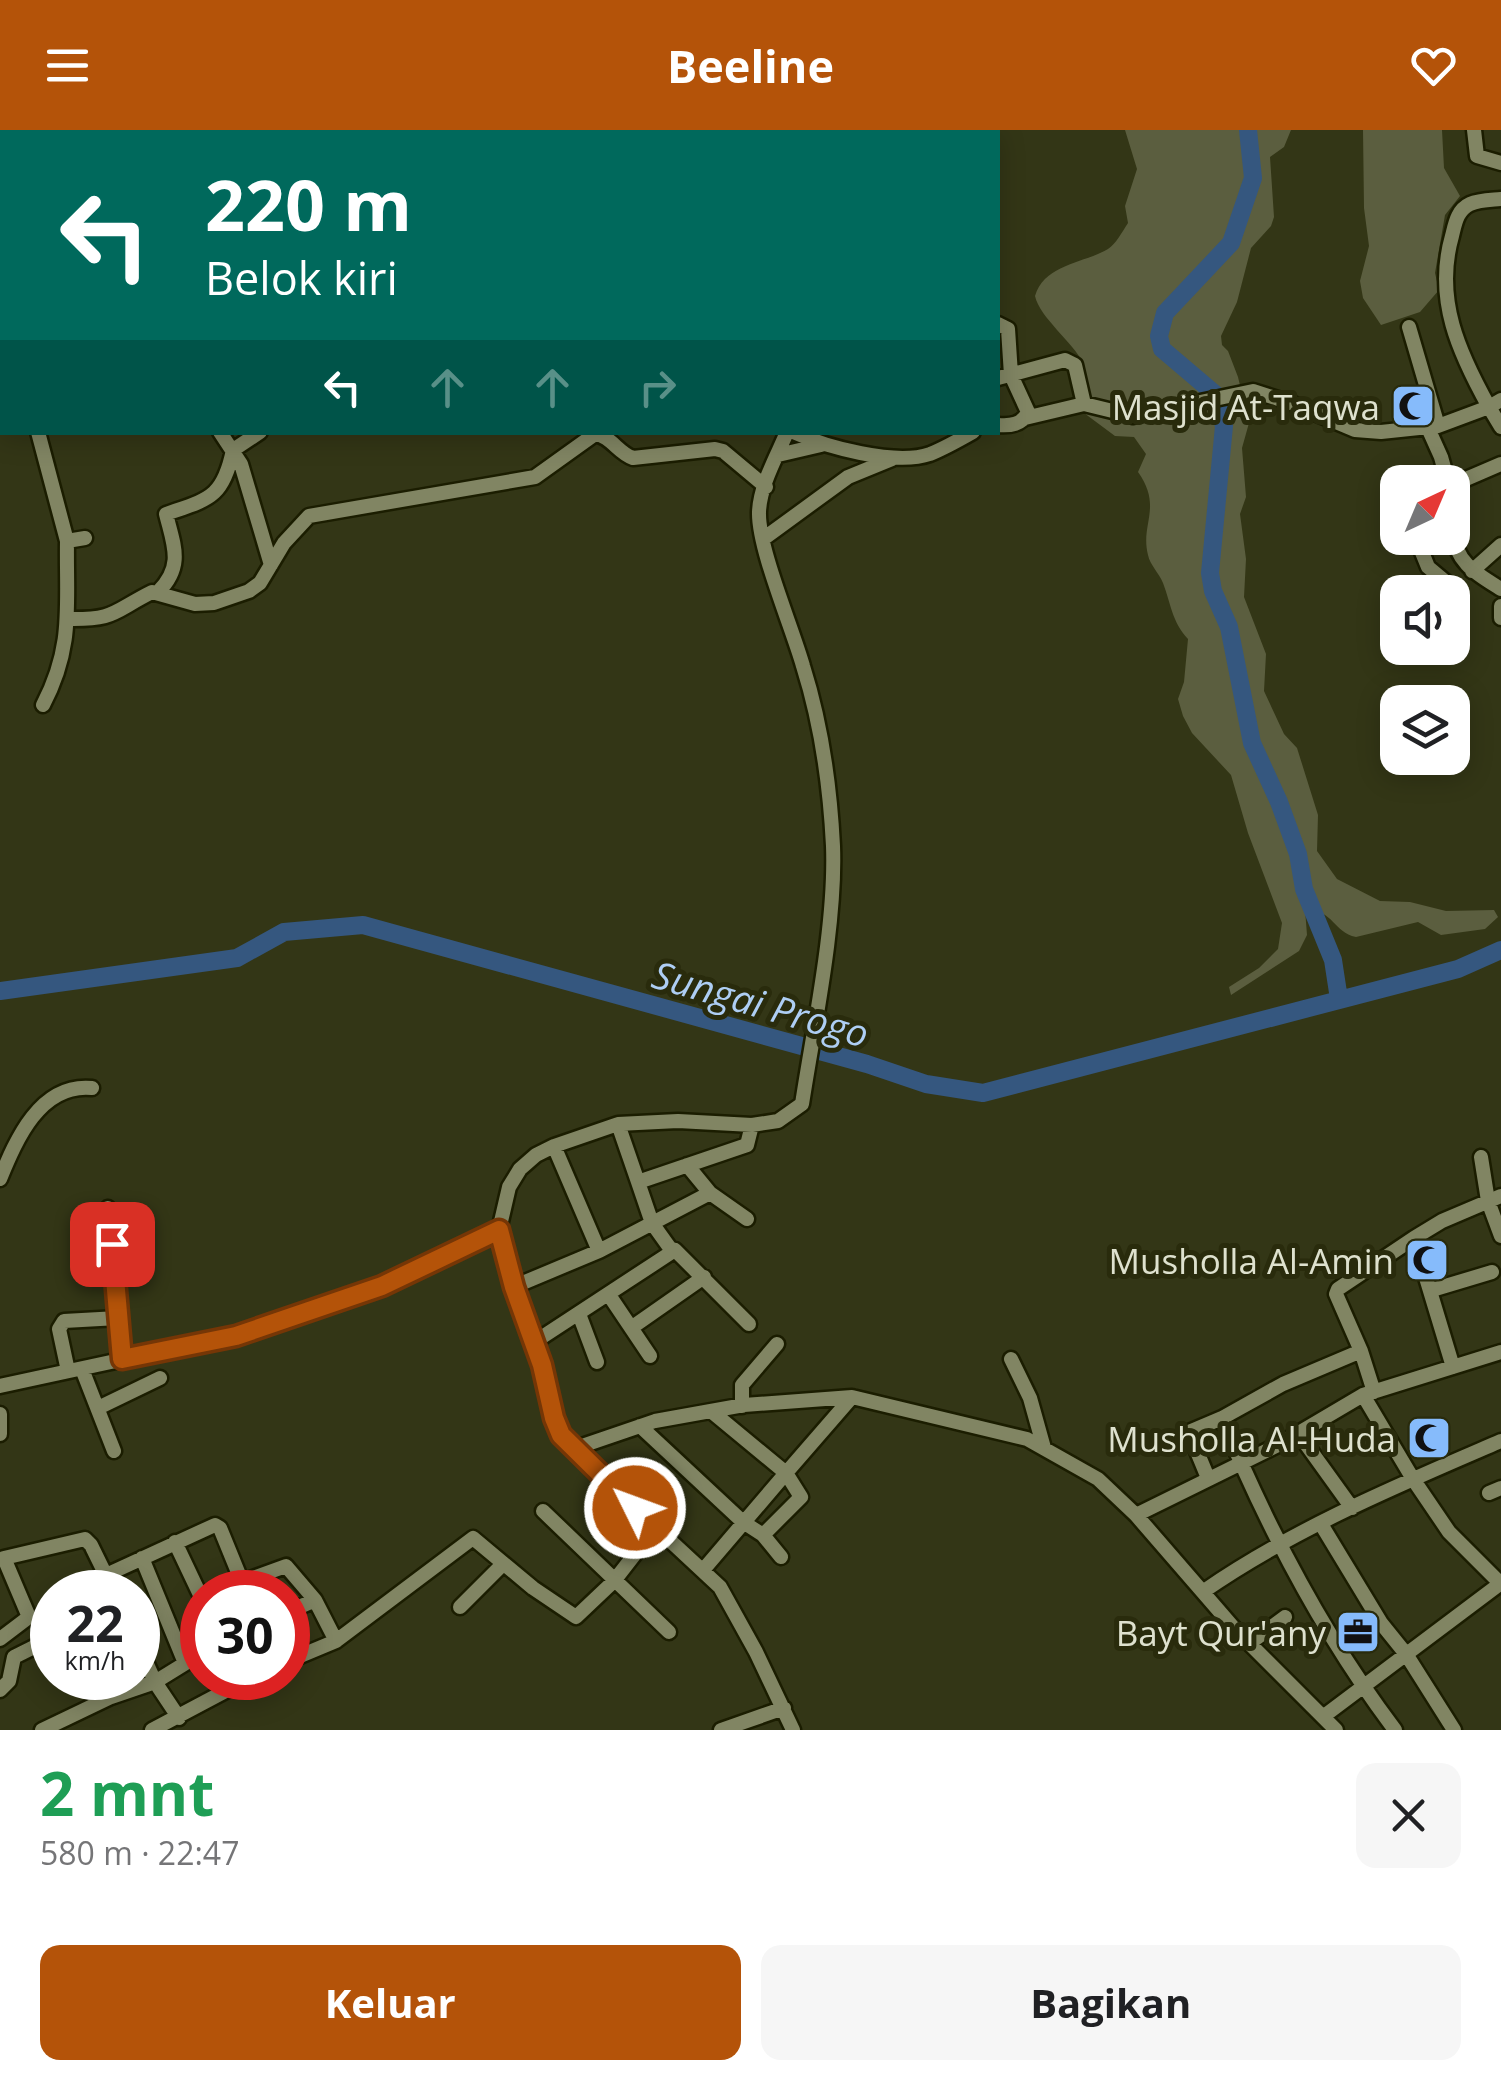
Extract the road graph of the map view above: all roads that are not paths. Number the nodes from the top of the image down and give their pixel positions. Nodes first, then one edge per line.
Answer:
1 (1474, 130) edge
2 (1501, 163) edge
3 (1501, 199) edge
4 (1000, 325) edge
5 (1409, 327) dead end
6 (1004, 377) edge
7 (1084, 404) junction
8 (1495, 404) edge
9 (1025, 418) junction
10 (1000, 424) edge
11 (1433, 427) junction
12 (1501, 427) edge
13 (39, 435) edge
14 (222, 435) edge
15 (256, 435) edge
16 (595, 435) edge
17 (603, 435) edge
18 (788, 435) edge
19 (798, 435) edge
20 (966, 435) edge
21 (827, 444) junction
22 (233, 450) junction
23 (778, 455) junction
24 (893, 458) junction
25 (1444, 465) edge
26 (1501, 465) edge
27 (1470, 477) edge
28 (766, 486) junction
29 (84, 538) dead end
30 (764, 539) junction
31 (67, 541) junction
32 (1501, 545) edge
33 (1423, 555) edge
34 (1458, 555) edge
35 (271, 565) junction
36 (1472, 571) junction
37 (1438, 575) edge
38 (1501, 589) edge
39 (158, 592) junction
40 (1501, 606) edge
41 (1501, 618) edge
42 (67, 619) junction
43 (43, 705) dead end
44 (92, 1088) dead end
45 (618, 1124) junction
46 (752, 1124) junction
47 (554, 1146) junction
48 (1481, 1157) dead end
49 (688, 1165) junction
50 (0, 1180) edge
51 (638, 1182) junction
52 (710, 1192) junction
53 (1495, 1198) edge
54 (108, 1208) dead end
55 (747, 1219) dead end
56 (652, 1223) junction
57 (499, 1230) junction
58 (1501, 1236) edge
59 (1414, 1238) junction
60 (598, 1251) junction
61 (672, 1251) junction
62 (1492, 1272) dead end
63 (704, 1277) junction
64 (514, 1287) junction
65 (1432, 1290) junction
66 (608, 1295) junction
67 (579, 1314) junction
68 (118, 1318) junction
69 (749, 1324) dead end
70 (631, 1328) junction
71 (533, 1342) junction
72 (777, 1344) dead end
73 (1361, 1351) junction
74 (1501, 1352) edge
75 (650, 1356) dead end
76 (122, 1359) junction
77 (1011, 1359) dead end
78 (597, 1362) dead end
79 (1453, 1367) junction
80 (75, 1370) junction
81 (160, 1378) dead end
82 (1, 1384) edge
83 (1368, 1393) junction
84 (852, 1397) junction
85 (742, 1406) junction
86 (98, 1408) junction
87 (711, 1411) junction
88 (0, 1414) edge
89 (1222, 1418) junction
90 (640, 1426) junction
91 (1298, 1432) junction
92 (0, 1434) edge
93 (1501, 1441) edge
94 (1044, 1448) junction
95 (573, 1449) junction
96 (114, 1450) dead end
97 (1241, 1464) junction
98 (786, 1473) junction
99 (1208, 1478) junction
100 (1413, 1478) junction
101 (1352, 1508) junction
102 (543, 1511) dead end
103 (1136, 1516) junction
104 (743, 1522) junction
105 (1321, 1524) junction
106 (656, 1527) junction
107 (763, 1536) junction
108 (175, 1542) junction
109 (1281, 1544) junction
110 (781, 1556) dead end
111 (142, 1558) junction
112 (2, 1559) edge
113 (503, 1564) junction
114 (704, 1569) junction
115 (104, 1570) edge
116 (117, 1570) edge
117 (188, 1570) edge
118 (237, 1570) edge
119 (614, 1581) junction
120 (1501, 1584) edge
121 (1204, 1592) junction
122 (310, 1595) edge
123 (314, 1600) junction
124 (310, 1602) edge
125 (460, 1607) dead end
126 (1285, 1617) dead end
127 (669, 1632) dead end
128 (0, 1639) edge
129 (336, 1641) junction
130 (1250, 1643) junction
131 (30, 1649) edge
132 (180, 1651) edge
133 (310, 1652) edge
134 (1406, 1654) junction
135 (1365, 1686) junction
136 (0, 1690) edge
137 (160, 1691) edge
138 (105, 1700) edge
139 (210, 1700) edge
140 (784, 1708) junction
141 (1324, 1716) junction
142 (179, 1718) junction
143 (43, 1730) edge
144 (152, 1730) edge
145 (721, 1730) edge
146 (793, 1730) edge
147 (1336, 1730) edge
148 (1395, 1730) edge
149 (1454, 1730) edge

1 - 2 street
3 - 8 street
4 - 6 street
5 - 11 street
6 - 7 street
6 - 9 street
7 - 9 street
7 - 11 street
8 - 11 street
8 - 12 street
9 - 10 street
11 - 25 street
13 - 31 street
14 - 22 street
15 - 22 street
16 - 35 street
17 - 28 street
18 - 23 street
19 - 21 street
20 - 24 street
21 - 23 street
21 - 24 street
22 - 35 street
22 - 39 street
23 - 28 street
24 - 30 street
26 - 27 street
28 - 30 street
29 - 31 street
30 - 46 street
31 - 42 street
32 - 36 street
33 - 37 street
34 - 36 street
35 - 39 street
36 - 38 street
39 - 42 street
40 - 41 street
42 - 43 street
44 - 50 street
45 - 46 street
45 - 47 street
45 - 51 street
46 - 49 street
47 - 57 street
47 - 60 street
48 - 53 street
49 - 51 street
49 - 52 street
51 - 56 street
52 - 55 street
52 - 56 street
53 - 58 street
53 - 59 street
54 - 68 street
56 - 60 street
56 - 61 street
57 - 64 street
57 - 76 street
59 - 65 street
59 - 73 street
60 - 64 street
61 - 63 street
61 - 66 street
62 - 65 street
63 - 69 street
63 - 70 street
64 - 71 street
65 - 79 street
66 - 67 street
66 - 70 street
67 - 71 street
67 - 78 street
68 - 76 street
68 - 80 street
70 - 75 street
71 - 95 street
72 - 85 street
73 - 83 street
73 - 89 street
74 - 79 street
76 - 80 street
77 - 94 street
79 - 83 street
80 - 82 street
80 - 86 street
81 - 86 street
83 - 91 street
83 - 100 street
84 - 85 street
84 - 94 street
84 - 98 street
85 - 87 street
86 - 96 street
87 - 90 street
87 - 98 street
88 - 92 street
89 - 97 street
89 - 99 street
90 - 95 street
90 - 104 street
91 - 97 street
91 - 101 street
93 - 100 street
94 - 103 street
95 - 106 street
97 - 99 street
97 - 109 street
98 - 104 street
98 - 107 street
99 - 103 street
100 - 101 street
100 - 120 street
101 - 105 street
102 - 119 street
103 - 121 street
104 - 107 street
104 - 114 street
105 - 109 street
105 - 134 street
106 - 114 street
106 - 119 street
107 - 110 street
108 - 111 street
108 - 117 street
108 - 118 street
109 - 121 street
109 - 135 street
111 - 116 street
111 - 132 street
112 - 115 street
112 - 128 street
113 - 119 street
113 - 125 street
113 - 129 street
114 - 140 street
119 - 127 street
120 - 134 street
121 - 130 street
122 - 123 street
123 - 124 street
123 - 129 street
126 - 130 street
129 - 133 street
130 - 141 street
131 - 136 street
134 - 135 street
134 - 149 street
135 - 141 street
135 - 148 street
137 - 142 street
138 - 143 street
139 - 142 street
140 - 145 street
140 - 146 street
141 - 147 street
142 - 144 street

